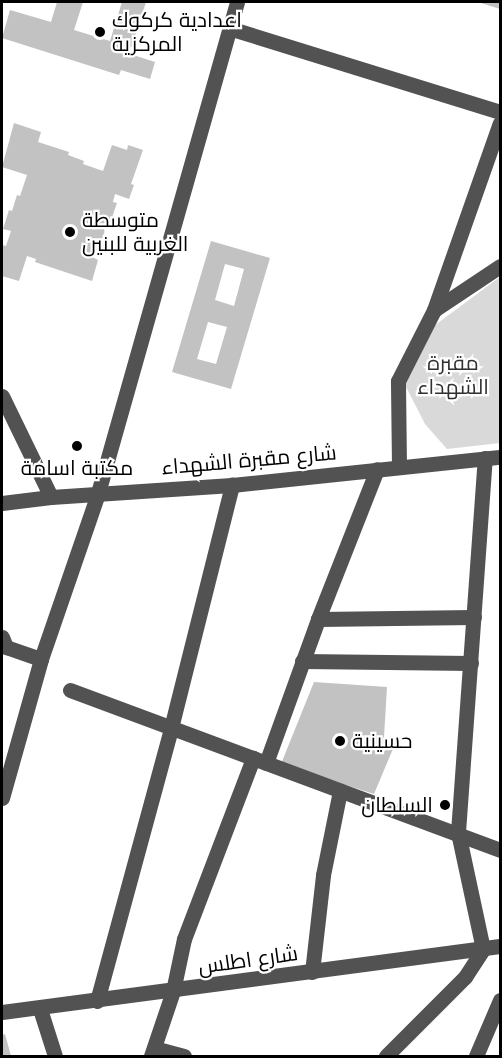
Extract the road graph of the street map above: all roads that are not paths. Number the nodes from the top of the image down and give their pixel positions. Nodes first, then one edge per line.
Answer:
1 (237, 2) edge
2 (229, 28) junction
3 (501, 112) edge
4 (501, 123) edge
5 (501, 266) edge
6 (434, 310) junction
7 (2, 396) edge
8 (493, 457) edge
9 (399, 466) junction
10 (377, 469) junction
11 (232, 485) junction
12 (98, 493) junction
13 (51, 496) junction
14 (2, 503) edge
15 (474, 617) junction
16 (318, 619) junction
17 (3, 644) edge
18 (41, 659) junction
19 (302, 661) junction
20 (471, 663) junction
21 (70, 690) dead end
22 (171, 728) junction
23 (260, 760) junction
24 (340, 791) junction
25 (2, 798) edge
26 (458, 832) junction
27 (501, 850) edge
28 (501, 946) edge
29 (483, 949) junction
30 (312, 972) junction
31 (173, 991) junction
32 (501, 1000) edge
33 (97, 1001) junction
34 (40, 1009) junction
35 (2, 1012) edge
36 (495, 1027) edge
37 (152, 1052) edge
38 (55, 1056) edge
39 (184, 1056) edge
40 (386, 1056) edge
41 (476, 1056) edge

1 - 2 street
2 - 3 street
2 - 12 street
4 - 6 street
5 - 6 street
6 - 9 street
7 - 13 street
8 - 9 street, شارع مقبرة الشهداء
8 - 15 street
9 - 10 street, شارع مقبرة الشهداء
10 - 11 street, شارع مقبرة الشهداء
10 - 16 street
11 - 12 street, شارع مقبرة الشهداء
11 - 22 street
12 - 13 street, شارع مقبرة الشهداء
12 - 18 street
13 - 14 street, شارع مقبرة الشهداء
15 - 16 street
15 - 20 street
16 - 19 street
17 - 18 street
18 - 25 street
19 - 20 street
19 - 23 street
20 - 26 street
21 - 22 street
22 - 23 street
22 - 33 street
23 - 24 street
23 - 31 street
24 - 26 street
24 - 30 street
26 - 27 street
26 - 29 street
28 - 29 street, شارع اطلس
29 - 30 street, شارع اطلس
29 - 40 street
30 - 31 street, شارع اطلس
31 - 33 street, شارع اطلس
31 - 37 street
32 - 36 street
33 - 34 street, شارع اطلس
34 - 35 street, شارع اطلس
34 - 38 street
36 - 41 street
37 - 39 street

